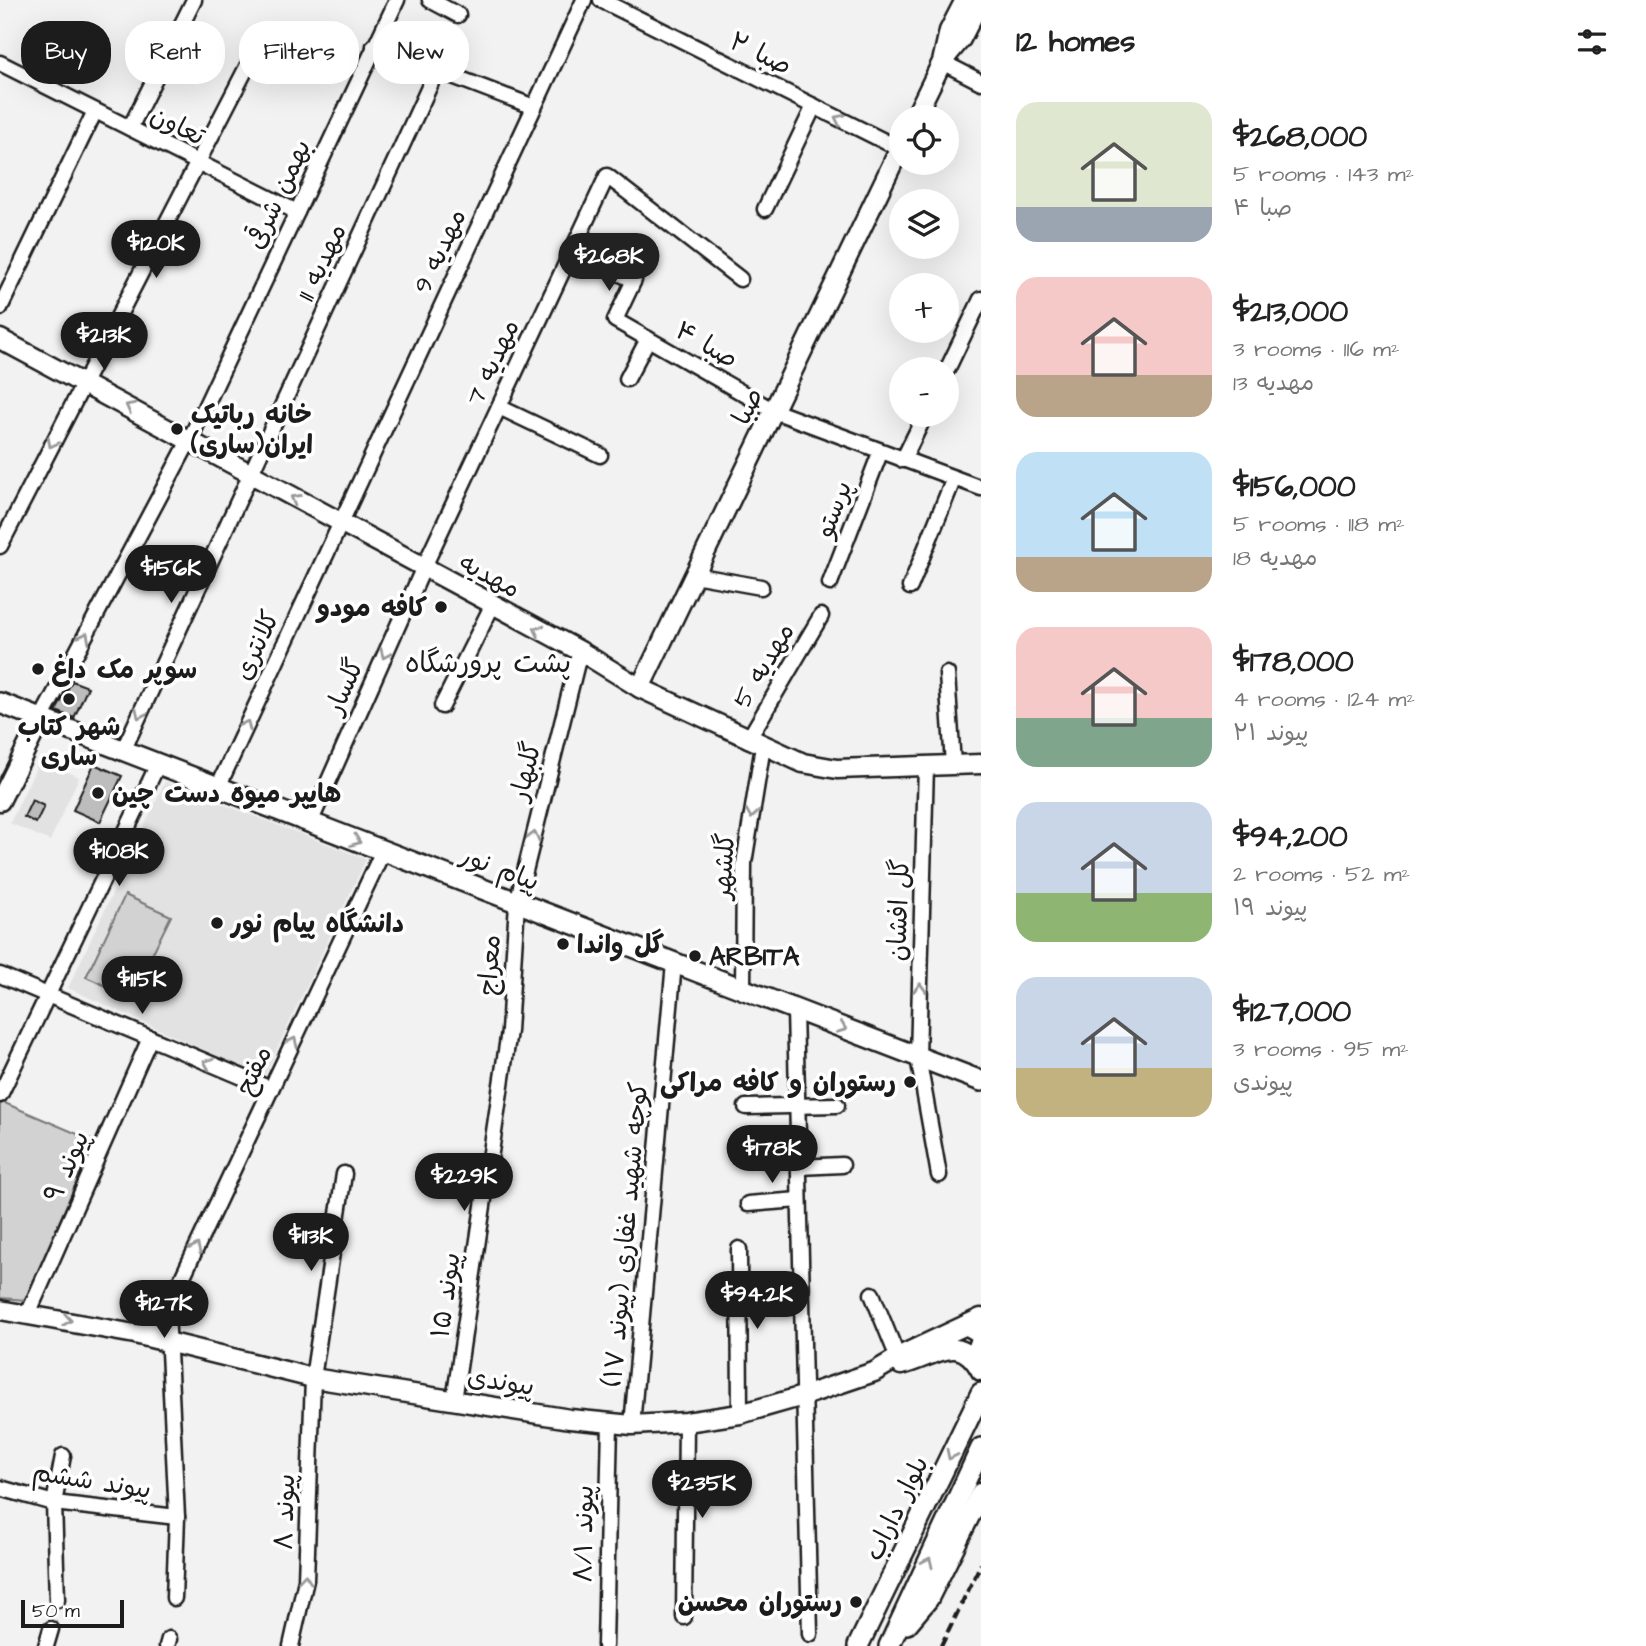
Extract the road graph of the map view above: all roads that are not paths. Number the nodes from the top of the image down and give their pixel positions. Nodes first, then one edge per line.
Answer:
1 (194, 0) edge
2 (397, 0) edge
3 (430, 0) edge
4 (584, 0) edge
5 (601, 0) edge
6 (965, 0) edge
7 (981, 0) edge
8 (458, 15) dead end
9 (386, 21) edge
10 (373, 48) edge
11 (942, 62) junction
12 (0, 63) edge
13 (239, 82) edge
14 (981, 82) edge
15 (430, 84) edge
16 (469, 84) edge
17 (921, 105) edge
18 (814, 106) junction
19 (534, 107) junction
20 (95, 111) junction
21 (130, 128) junction
22 (889, 142) edge
23 (197, 162) junction
24 (889, 173) edge
25 (765, 209) dead end
26 (297, 212) junction
27 (570, 251) junction
28 (740, 279) dead end
29 (981, 299) edge
30 (0, 308) edge
31 (0, 338) edge
32 (648, 339) junction
33 (953, 357) edge
34 (626, 379) dead end
35 (83, 383) junction
36 (499, 407) junction
37 (774, 411) junction
38 (919, 427) edge
39 (190, 439) junction
40 (880, 453) junction
41 (600, 455) dead end
42 (904, 460) junction
43 (250, 473) junction
44 (954, 478) junction
45 (981, 488) edge
46 (338, 524) junction
47 (0, 546) edge
48 (423, 569) junction
49 (694, 575) junction
50 (830, 583) dead end
51 (761, 587) dead end
52 (910, 587) dead end
53 (492, 606) junction
54 (821, 616) dead end
55 (580, 651) junction
56 (947, 674) dead end
57 (640, 688) junction
58 (0, 703) edge
59 (442, 706) dead end
60 (41, 719) junction
61 (755, 743) junction
62 (123, 751) junction
63 (158, 764) junction
64 (981, 764) edge
65 (926, 765) junction
66 (953, 765) junction
67 (218, 788) junction
68 (0, 801) edge
69 (310, 823) junction
70 (383, 851) junction
71 (517, 903) junction
72 (674, 963) junction
73 (0, 975) edge
74 (743, 989) junction
75 (50, 996) junction
76 (795, 1010) junction
77 (509, 1031) joint
78 (150, 1038) junction
79 (918, 1057) junction
80 (981, 1081) edge
81 (271, 1089) junction
82 (0, 1095) edge
83 (797, 1104) junction
84 (837, 1105) dead end
85 (746, 1107) dead end
86 (746, 1155) dead end
87 (799, 1160) junction
88 (842, 1165) dead end
89 (345, 1174) dead end
90 (939, 1175) dead end
91 (799, 1200) junction
92 (748, 1204) dead end
93 (739, 1249) dead end
94 (872, 1294) dead end
95 (0, 1310) edge
96 (167, 1310) junction
97 (28, 1314) junction
98 (974, 1321) edge
99 (135, 1334) junction
100 (170, 1343) junction
101 (898, 1358) junction
102 (977, 1365) edge
103 (874, 1372) junction
104 (313, 1378) junction
105 (981, 1393) edge
106 (803, 1396) junction
107 (454, 1401) junction
108 (740, 1414) junction
109 (686, 1422) junction
110 (610, 1423) junction
111 (632, 1425) junction
112 (981, 1448) edge
113 (63, 1455) dead end
114 (0, 1488) edge
115 (981, 1493) edge
116 (54, 1503) junction
117 (177, 1517) junction
118 (174, 1598) dead end
119 (57, 1600) dead end
120 (684, 1617) dead end
121 (51, 1629) dead end
122 (810, 1634) dead end
123 (46, 1646) edge
124 (291, 1646) edge
125 (605, 1646) edge
126 (859, 1646) edge
127 (889, 1646) edge

1 - 21 street
2 - 9 street, بهمن شرقی
3 - 8 street
4 - 19 street, مهدیه 9
5 - 18 street, صبا ۲
6 - 11 street
7 - 11 street
10 - 26 street, بهمن شرقی
11 - 14 street
11 - 17 street
12 - 20 street, تعاون
13 - 23 street
15 - 43 street, مهدیه 11
16 - 19 street
22 -> 18 street, صبا ۲
18 - 25 street
19 - 46 street, مهدیه 9
20 - 21 street, تعاون
20 - 30 street
21 - 23 street, تعاون
23 - 26 street, تعاون
23 - 35 street
24 - 37 street, صبا
26 - 39 street, بهمن شرقی
27 - 28 street, مهدیه 7
27 - 32 street, صبا ۴
27 - 36 street, مهدیه 7
29 - 33 street
31 - 35 street, مهدیه
32 - 34 street
32 - 37 street, صبا ۴
39 -> 35 street, مهدیه
35 -> 47 street
36 - 41 street
36 - 48 street, مهدیه 7
37 - 40 street, صبا ۴
37 - 49 street, صبا
38 - 42 street
39 - 43 street, مهدیه
60 -> 39 street, بهمن شرقی
40 - 42 street, صبا ۴
40 - 50 street, پرستو
42 - 44 street, صبا ۴
46 -> 43 street, مهدیه
43 -> 62 street, مهدیه 11
44 - 45 street, صبا ۴
44 - 52 street
46 - 48 street, مهدیه
67 -> 46 street, کلانتری
48 - 53 street, مهدیه
48 -> 69 street, گلسار
49 - 51 street
49 - 57 street, صبا
55 -> 53 street, مهدیه
53 - 59 street
54 - 61 street, مهدیه 5
55 - 57 street, مهدیه
71 -> 55 street, گلبهار
56 - 66 street
57 - 61 street, مهدیه
58 - 60 main road, پیام نور
60 - 62 main road, پیام نور
60 - 68 street
61 - 65 street, مهدیه
61 -> 74 street, گلشهر
62 - 63 main road, پیام نور
63 - 67 main road, پیام نور
63 - 75 street
64 - 66 street, مهدیه
65 - 66 street, مهدیه
79 -> 65 street, گل افشان
67 - 69 main road, پیام نور
69 -> 70 main road, پیام نور
70 - 71 main road, پیام نور
81 -> 70 street, مفتح
71 - 72 main road, پیام نور
71 - 77 street, معراج
72 - 74 main road, پیام نور
72 - 111 street, کوچه شهید غفاری (پیوند ۱۷)
73 - 75 street
74 - 76 main road, پیام نور
75 - 78 street
75 - 82 street
76 -> 79 main road, پیام نور
76 - 83 street
77 - 107 street, پیوند ۱۵
81 -> 78 street
78 - 97 street, پیوند ۹
79 - 80 main road, پیام نور
79 - 90 street, گل افشان
96 -> 81 street, مفتح
83 - 84 street
83 - 85 street
83 - 87 street
86 - 87 street
87 - 88 street
87 - 91 street
89 - 104 street, پیوند ۸
91 - 92 street
91 - 106 street
93 - 108 street
94 - 101 street
95 - 97 street, پیوندی
96 - 99 street
96 - 100 street, پیوند ششم
97 -> 99 street, پیوندی
98 - 101 street, پیوندی
98 - 102 street
99 - 100 street, پیوندی
100 - 104 street, پیوندی
100 - 117 street, پیوند ششم
101 - 103 street, پیوندی
102 - 103 street
103 - 106 street, پیوندی
104 - 107 street, پیوندی
124 -> 104 street, پیوند ۸
105 -> 126 main road, بلوار داراب
106 - 108 street, پیوندی
106 - 122 street
107 - 110 street, پیوندی
108 - 109 street, پیوندی
109 - 111 street, پیوندی
109 - 120 street
110 - 111 street, پیوندی
110 - 125 street, پیوند ۸/۱
127 -> 112 main road, بلوار داراب
113 - 116 street
114 - 116 street, پیوند ششم
115 - 127 main road
116 - 117 street, پیوند ششم
116 - 119 street
117 - 118 street, پیوند ششم
121 - 123 street

